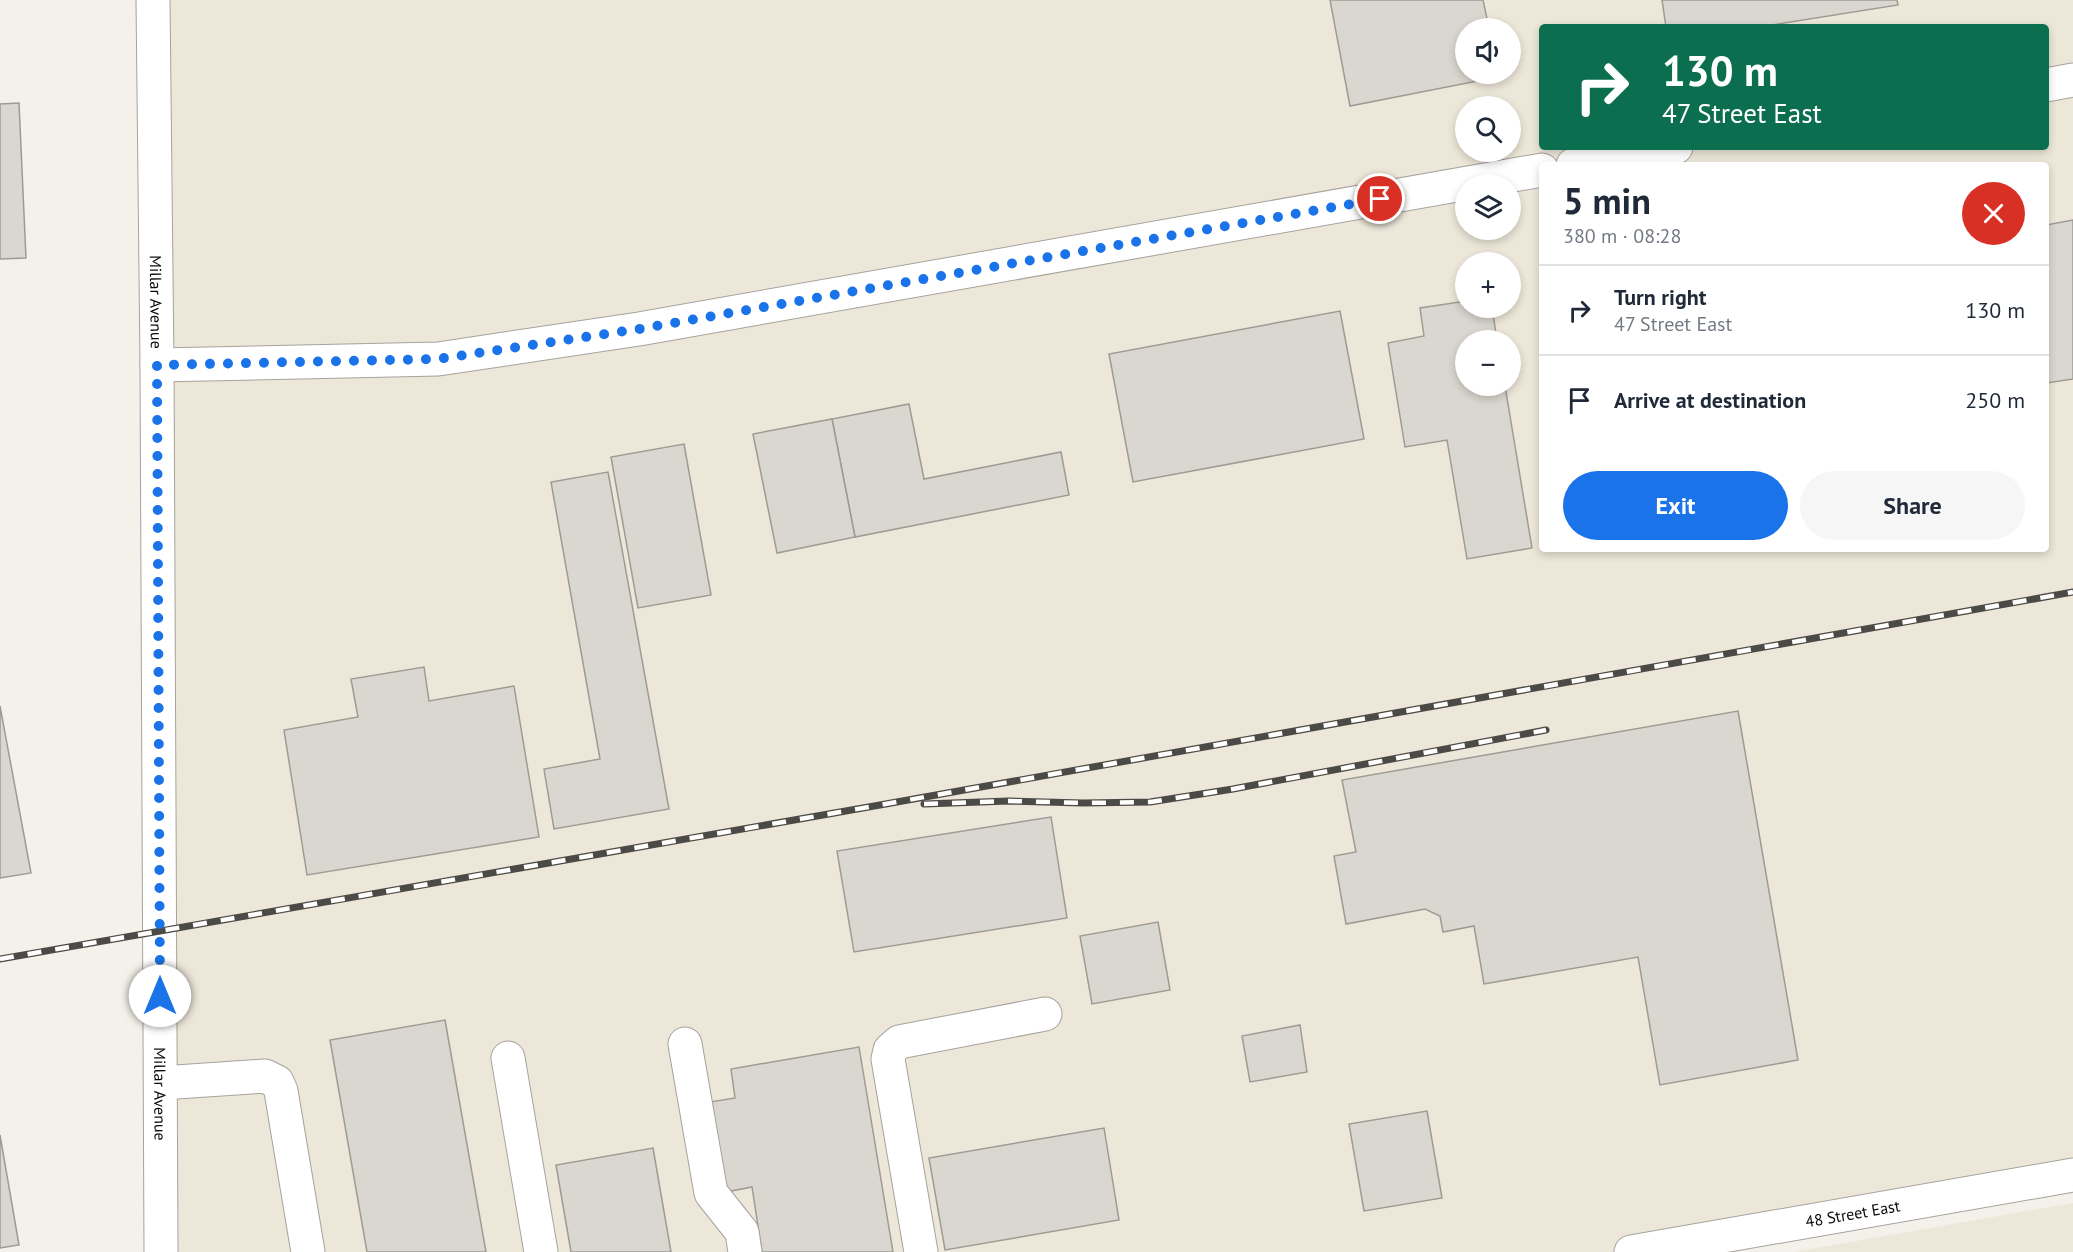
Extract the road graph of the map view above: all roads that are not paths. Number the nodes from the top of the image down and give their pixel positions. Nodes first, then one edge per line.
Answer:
1 (153, 0) edge
2 (2073, 80) edge
3 (2049, 84) edge
4 (1659, 150) edge
5 (1590, 162) edge
6 (1539, 171) edge
7 (157, 365) junction
8 (1045, 1014) dead end
9 (685, 1044) dead end
10 (508, 1058) dead end
11 (161, 1083) junction
12 (2073, 1175) edge
13 (161, 1252) edge
14 (308, 1252) edge
15 (541, 1252) edge
16 (745, 1252) edge
17 (921, 1252) edge
18 (1631, 1252) edge

1 - 7 street, Millar Avenue
2 - 3 street
4 - 5 street
6 - 7 street
7 - 11 street, Millar Avenue
8 - 17 street
9 - 16 street
10 - 15 street
11 - 13 street, Millar Avenue
11 - 14 street
12 - 18 street, 48 Street East

